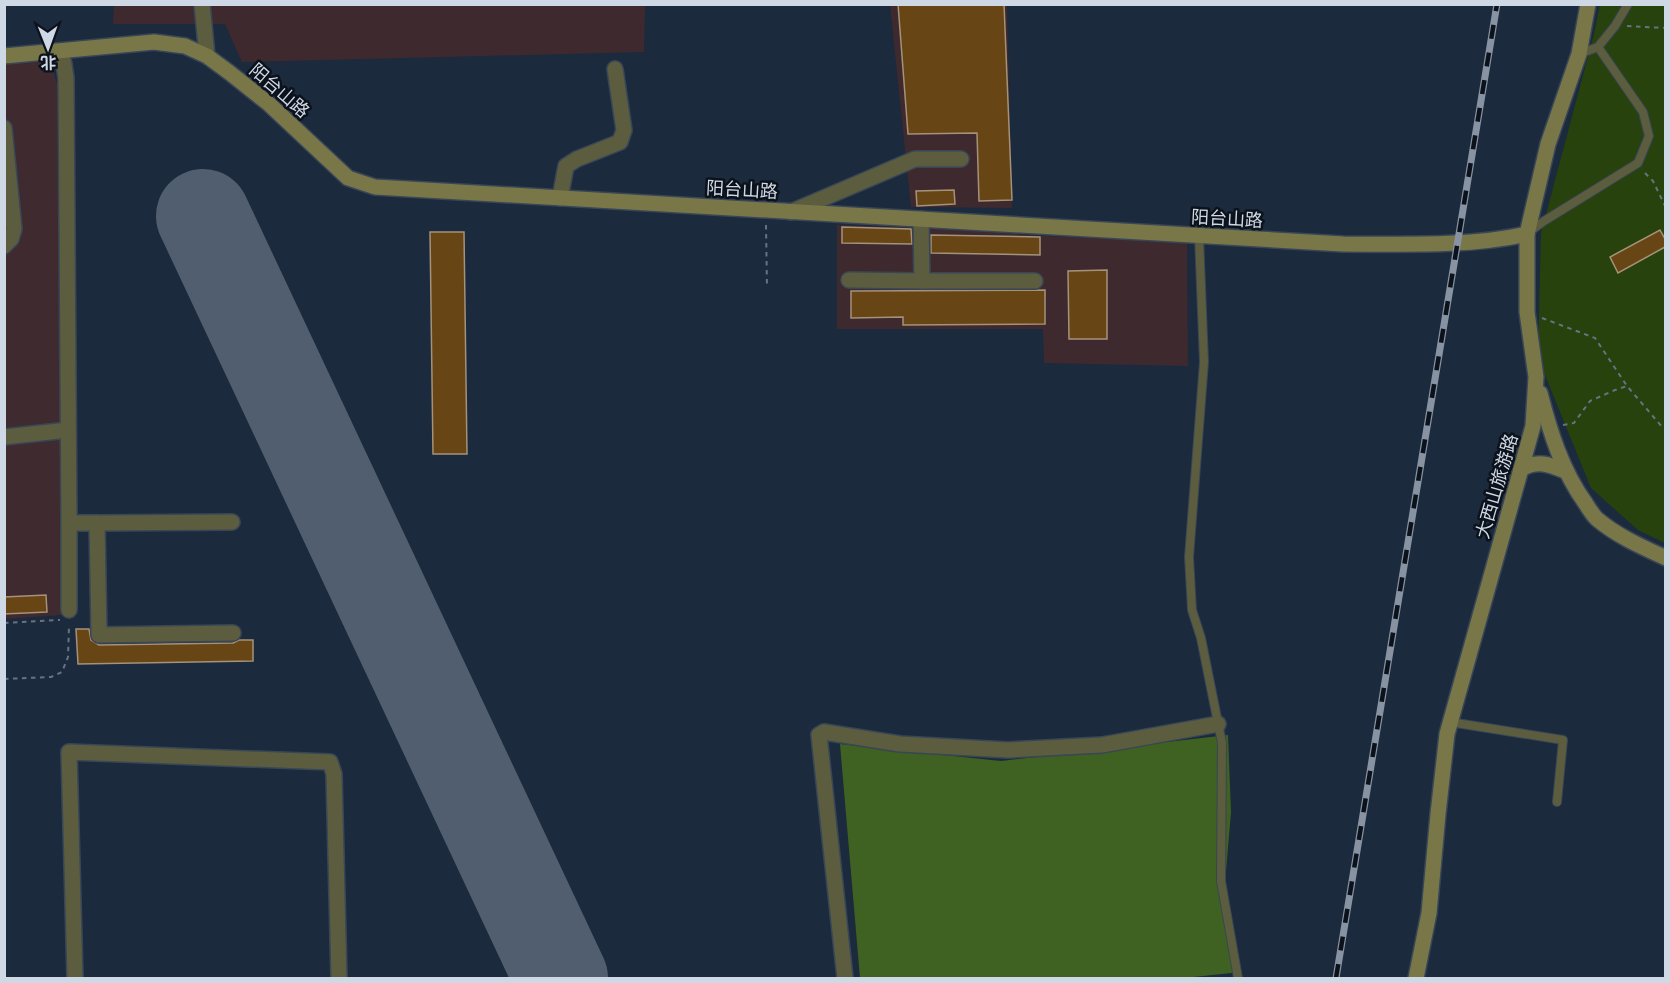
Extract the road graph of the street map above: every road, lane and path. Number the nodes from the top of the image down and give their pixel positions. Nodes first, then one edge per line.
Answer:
1 (202, 4) edge
2 (1588, 4) edge
3 (1628, 4) edge
4 (1615, 26) junction
5 (1665, 28) edge
6 (1598, 47) junction
7 (60, 51) junction
8 (1579, 54) junction
9 (4, 56) edge
10 (207, 56) junction
11 (615, 69) dead end
12 (4, 128) edge
13 (960, 159) dead end
14 (1636, 165) junction
15 (560, 198) junction
16 (1665, 208) edge
17 (766, 210) junction
18 (790, 212) junction
19 (921, 219) junction
20 (1527, 234) junction
21 (1199, 236) junction
22 (4, 246) edge
23 (849, 280) dead end
24 (922, 281) junction
25 (1035, 281) dead end
26 (766, 288) dead end
27 (1527, 312) junction
28 (1536, 377) junction
29 (1627, 386) junction
30 (1549, 428) junction
31 (1665, 428) edge
32 (68, 430) junction
33 (4, 437) edge
34 (1521, 469) junction
35 (1565, 471) junction
36 (232, 522) dead end
37 (69, 523) junction
38 (98, 523) junction
39 (1665, 558) edge
40 (69, 610) dead end
41 (4, 623) edge
42 (233, 633) dead end
43 (4, 679) edge
44 (1450, 722) junction
45 (1218, 724) junction
46 (1557, 802) dead end
47 (75, 978) edge
48 (339, 978) edge
49 (845, 978) edge
50 (1238, 978) edge
51 (1416, 978) edge

1 - 10 street
2 - 8 street, 大西山旅游路
3 - 4 lane
4 - 5 path
4 - 6 lane
6 - 8 lane
6 - 14 lane
7 - 9 street, 阳台山路
7 - 10 street, 阳台山路
7 - 32 street
8 - 20 street, 大西山旅游路
10 - 15 street, 阳台山路
11 - 15 street
12 - 22 street
13 - 18 street
14 - 16 path
14 - 20 lane
15 - 17 street, 阳台山路
17 - 18 street, 阳台山路
17 - 26 path
18 - 19 street, 阳台山路
19 - 21 street, 阳台山路
19 - 24 street
20 - 21 street, 阳台山路
20 - 27 street, 大西山旅游路
21 - 45 lane
23 - 24 street
24 - 25 street
27 - 28 street, 大西山旅游路
27 - 29 path
28 - 30 street
28 - 34 street, 大西山旅游路
29 - 30 path
29 - 31 path
30 - 35 street
32 - 33 street
32 - 37 street
34 - 35 street
34 - 44 street, 大西山旅游路
35 - 39 street
36 - 38 street
37 - 38 street
37 - 40 street
38 - 42 street
41 - 43 path
44 - 46 lane
44 - 51 street, 大西山旅游路
45 - 49 street
45 - 50 lane
47 - 48 street

